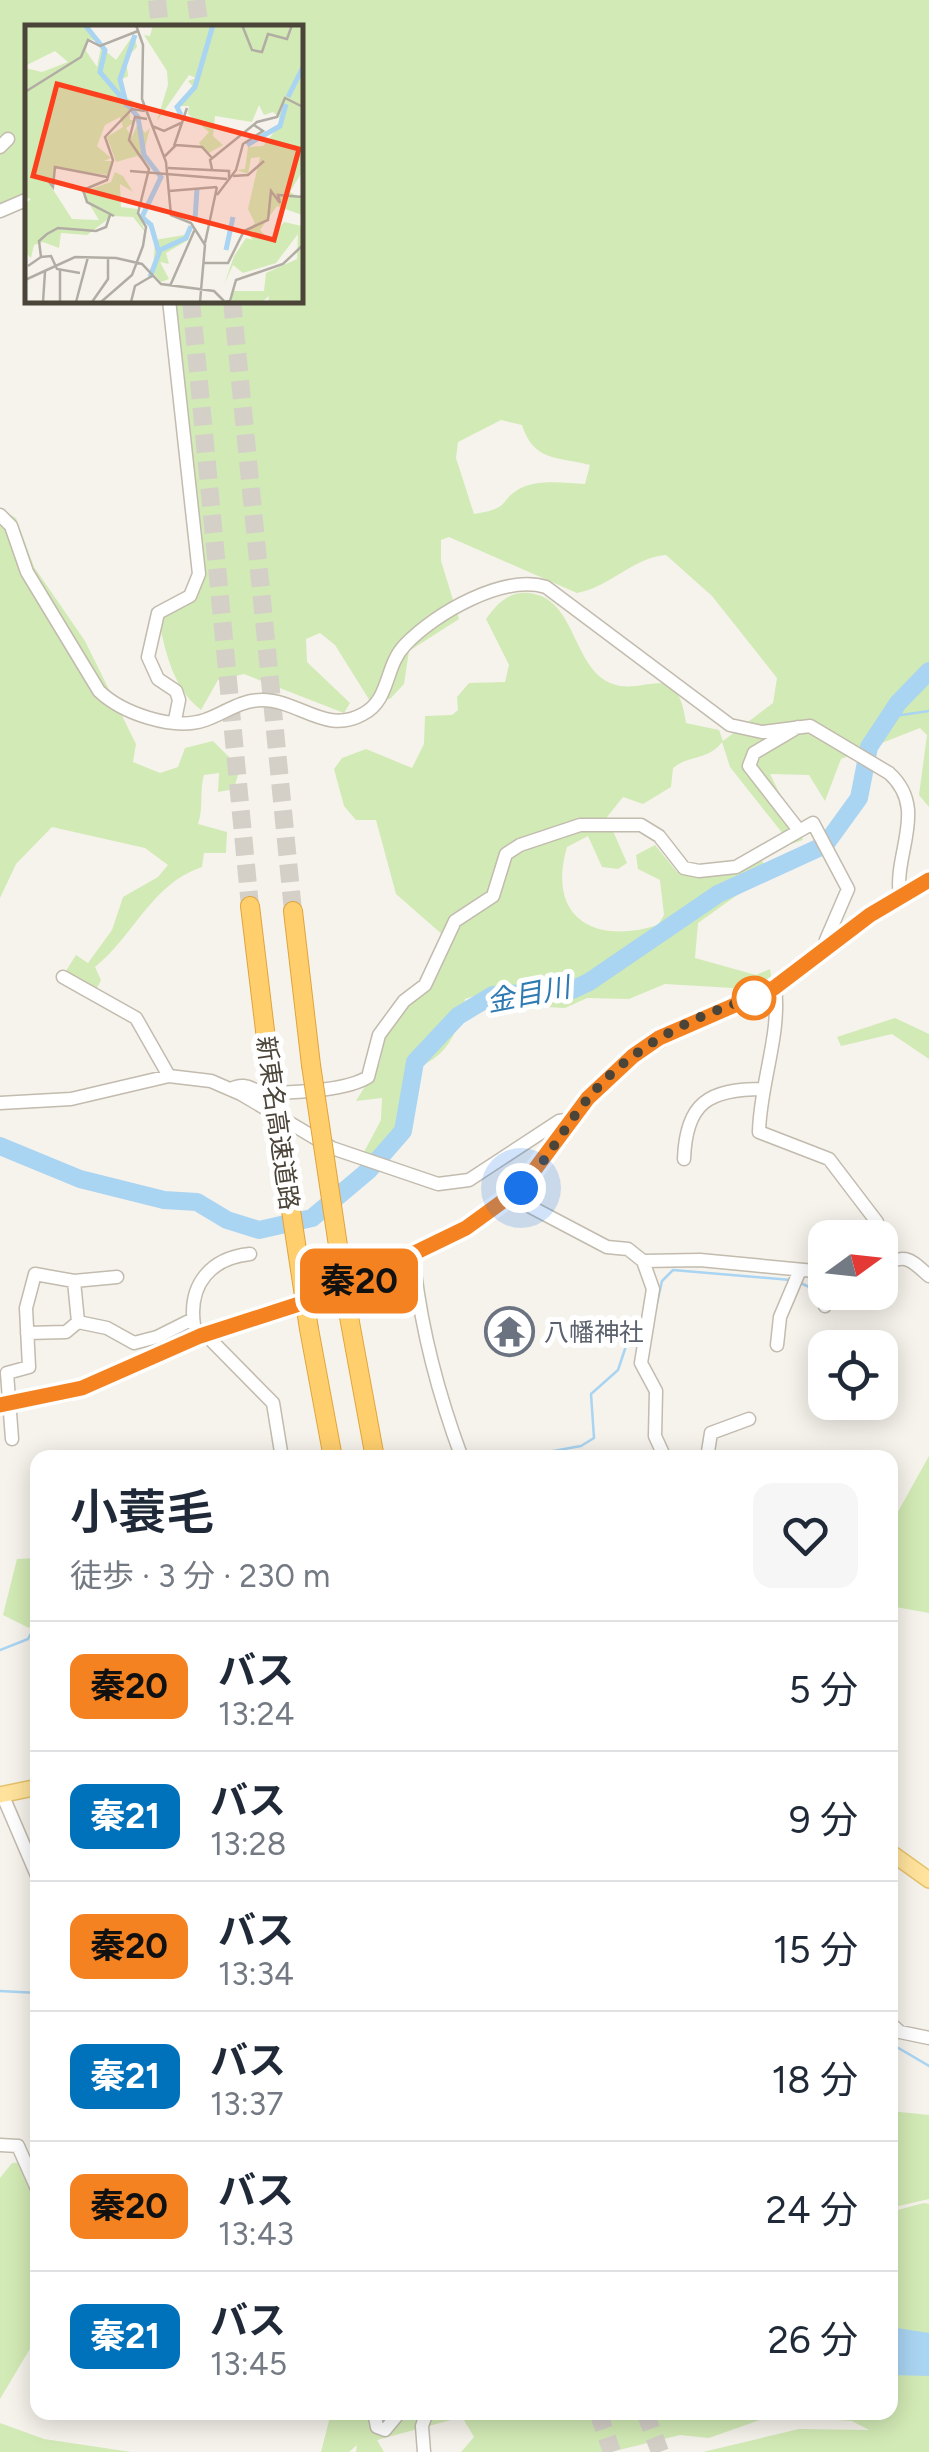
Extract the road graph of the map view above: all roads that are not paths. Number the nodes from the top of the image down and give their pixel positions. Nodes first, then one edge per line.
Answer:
1 (25, 200) edge
2 (0, 212) edge
3 (169, 302) edge
4 (0, 514) edge
5 (175, 720) junction
6 (800, 726) junction
7 (798, 829) junction
8 (929, 880) edge
9 (900, 896) junction
10 (250, 906) tunnel mouth
11 (294, 911) tunnel mouth
12 (831, 946) junction
13 (62, 977) dead end
14 (774, 988) junction
15 (169, 1076) junction
16 (232, 1088) junction
17 (763, 1090) junction
18 (0, 1103) edge
19 (573, 1119) junction
20 (684, 1159) dead end
21 (512, 1196) junction
22 (875, 1220) edge
23 (250, 1254) dead end
24 (414, 1255) junction
25 (898, 1259) edge
26 (642, 1260) junction
27 (924, 1271) edge
28 (808, 1274) edge
29 (798, 1275) junction
30 (117, 1277) dead end
31 (74, 1280) junction
32 (192, 1320) junction
33 (78, 1322) junction
34 (28, 1332) junction
35 (203, 1335) junction
36 (776, 1345) dead end
37 (4, 1404) edge
38 (750, 1419) dead end
39 (12, 1440) dead end
40 (281, 1450) edge
41 (331, 1450) edge
42 (374, 1450) edge
43 (459, 1450) edge
44 (662, 1450) edge
45 (708, 1450) edge
46 (30, 1789) edge
47 (1, 1794) edge
48 (898, 1858) edge
49 (30, 1860) edge
50 (929, 1880) edge
51 (898, 2030) edge
52 (929, 2038) edge
53 (0, 2145) edge
54 (30, 2172) edge
55 (375, 2420) edge
56 (393, 2420) edge
57 (424, 2420) edge
58 (424, 2452) edge

1 - 2 street
3 - 5 street
4 - 5 street
5 - 6 street
6 - 7 street
6 - 9 street
7 - 12 street
7 - 16 street
8 - 9 main road
9 - 12 main road
10 - 41 highway, 新東名高速道路, bridge
11 - 42 highway, 新東名高速道路, bridge
12 - 14 main road
13 - 15 street
14 - 17 street
14 - 19 main road
15 - 16 street
15 - 18 street
16 - 19 street
17 - 20 street
17 - 22 street
19 - 21 main road
21 - 24 main road
21 - 26 street
23 - 32 street
24 - 35 main road
24 - 43 street
25 - 27 street
26 - 29 street
26 - 44 street
28 - 29 street
29 - 36 street
30 - 31 street
31 - 33 street
31 - 34 street
32 - 33 street
32 - 35 street
33 - 34 street
34 - 37 street
35 - 37 main road
35 - 40 street
37 - 39 street
38 - 45 street
46 - 47 main road
47 - 49 street
48 - 50 main road
51 - 52 street
53 - 54 street
55 - 56 street
57 - 58 street

